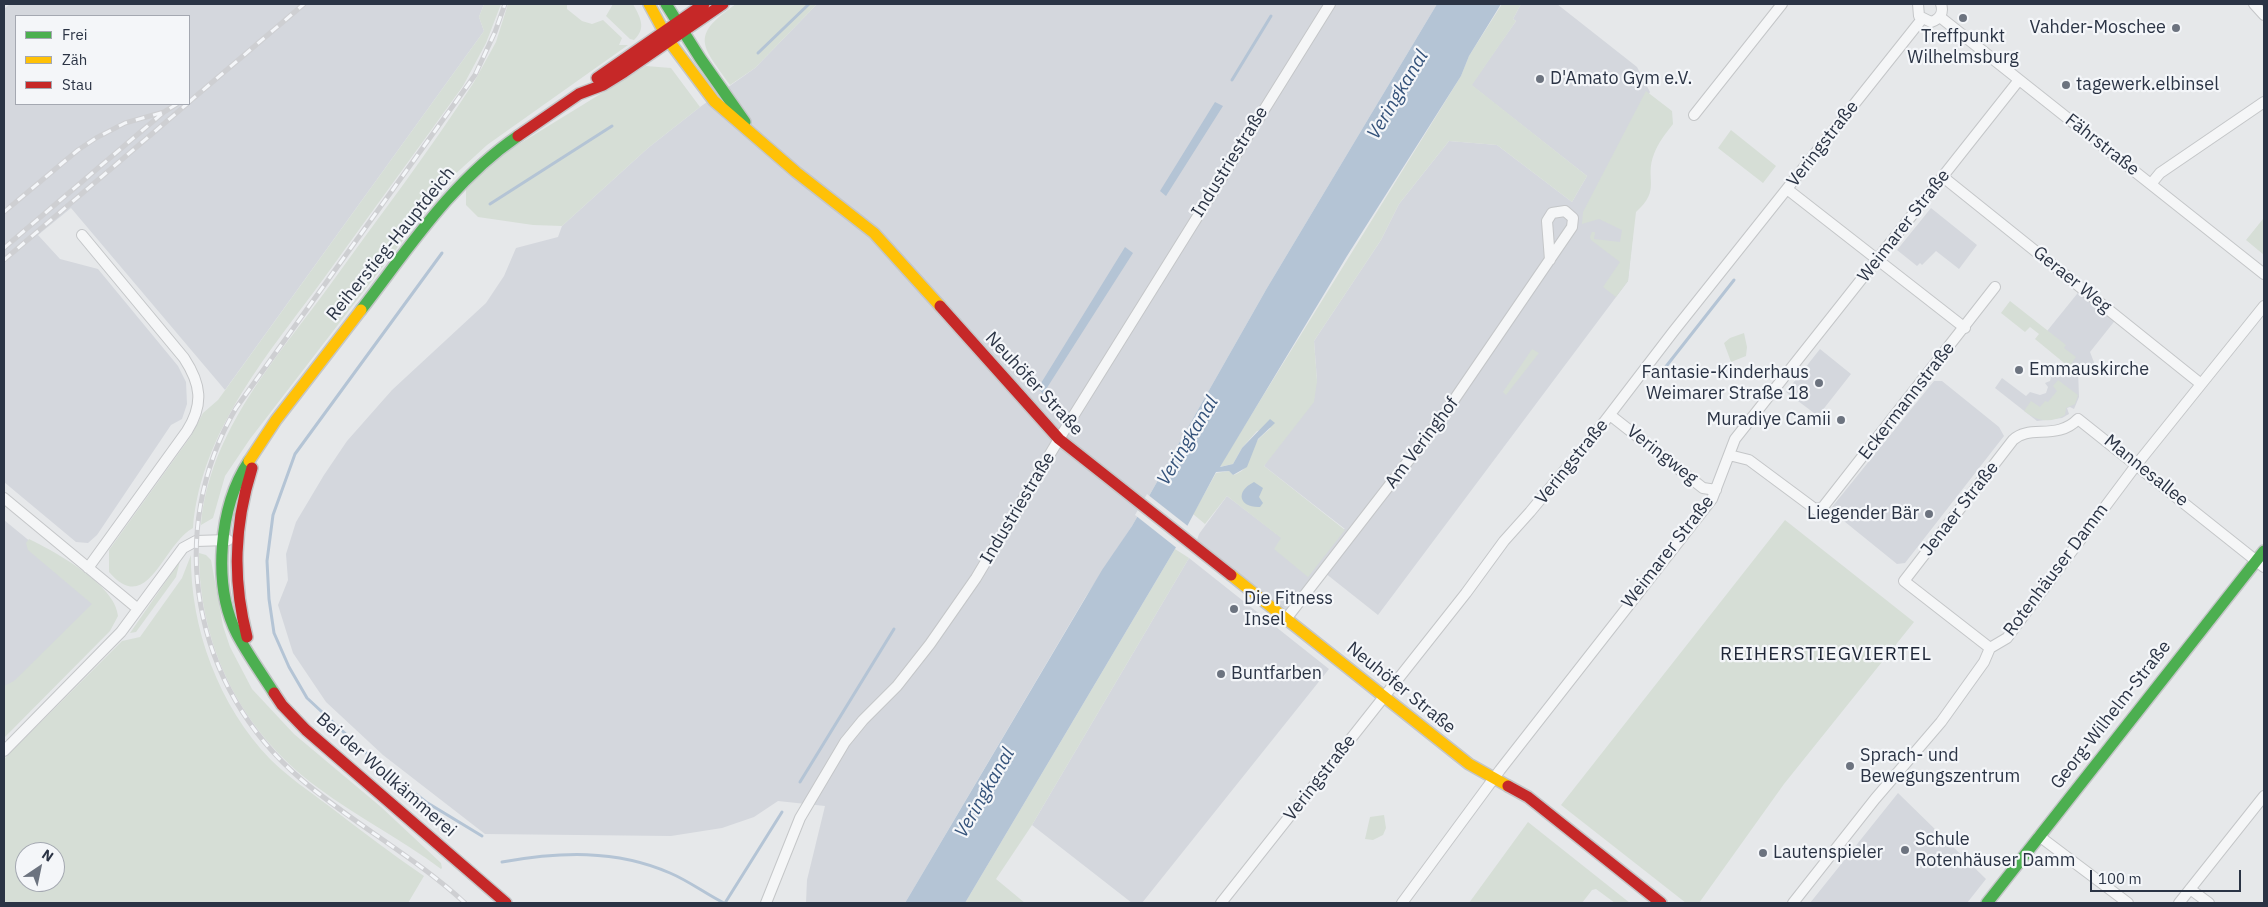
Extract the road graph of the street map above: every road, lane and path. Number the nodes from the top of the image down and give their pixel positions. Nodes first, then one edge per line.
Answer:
1 (649, 4) edge
2 (666, 4) edge
3 (670, 4) edge
4 (704, 4) edge
5 (724, 4) edge
6 (1330, 4) edge
7 (1782, 4) edge
8 (1918, 4) edge
9 (1941, 4) edge
10 (2257, 5) edge
11 (2264, 15) edge
12 (1940, 17) junction
13 (1922, 19) junction
14 (680, 27) junction
15 (666, 36) junction
16 (2019, 80) junction
17 (2264, 102) edge
18 (1694, 115) dead end
19 (758, 139) junction
20 (1943, 177) junction
21 (2151, 184) junction
22 (1787, 189) junction
23 (82, 235) dead end
24 (1550, 260) dead end
25 (1878, 260) junction
26 (2264, 274) edge
27 (1995, 287) dead end
28 (2264, 306) edge
29 (1965, 328) junction
30 (2202, 384) junction
31 (1610, 414) junction
32 (2017, 437) joint
33 (1059, 439) junction
34 (260, 445) junction
35 (1729, 455) junction
36 (2137, 464) junction
37 (1716, 490) junction
38 (4, 498) edge
39 (223, 540) junction
40 (236, 541) junction
41 (2264, 551) edge
42 (2260, 564) edge
43 (88, 568) junction
44 (138, 609) junction
45 (1286, 619) junction
46 (1990, 648) junction
47 (254, 662) junction
48 (1385, 697) junction
49 (4, 751) edge
50 (1493, 779) junction
51 (2264, 796) edge
52 (2039, 836) junction
53 (2190, 889) junction
54 (506, 903) edge
55 (766, 903) edge
56 (1221, 903) edge
57 (1402, 903) edge
58 (1648, 903) edge
59 (1661, 903) edge
60 (1794, 903) edge
61 (1987, 903) edge
62 (2128, 903) edge
63 (2179, 903) edge
64 (2209, 903) edge

1 - 15 street, Neuhöfer Straße
2 - 14 street, Neuhöfer Straße
3 - 4 street
4 - 14 street, Reiherstieg-Hauptdeich
5 - 14 street, Reiherstieg-Hauptdeich
6 - 33 street, Industriestraße
7 - 18 street
8 - 13 street
9 - 12 street
10 - 11 street
12 - 13 street
12 - 16 street, Fährstraße
13 - 22 street, Veringstraße
14 - 15 street, Reiherstieg-Hauptdeich
14 - 19 street, Neuhöfer Straße
15 - 19 street, Neuhöfer Straße
15 - 34 street, Reiherstieg-Hauptdeich
16 - 20 street, Weimarer Straße
16 - 21 street, Fährstraße
17 - 21 street
19 - 33 street, Neuhöfer Straße
20 - 25 street, Weimarer Straße
20 - 30 street, Geraer Weg
21 - 26 street, Fährstraße
22 - 25 street
22 - 31 street, Veringstraße
23 - 43 street
24 - 45 street, Am Veringhof
25 - 29 street
25 - 35 street, Weimarer Straße
27 - 29 street, Eckermannstraße
28 - 30 street, Rotenhäuser Damm
29 - 35 street, Eckermannstraße
30 - 36 street, Rotenhäuser Damm
31 - 37 street, Veringweg
31 - 48 street, Veringstraße
32 - 36 street, Mannesallee
32 - 46 street, Jenaer Straße
33 - 45 street, Neuhöfer Straße
33 - 55 street, Industriestraße
34 - 39 street, Bei der Wollkämmerei
34 - 40 street, Bei der Wollkämmerei
35 - 37 street, Weimarer Straße
36 - 42 street, Mannesallee
36 - 46 street, Rotenhäuser Damm
37 - 50 street, Weimarer Straße
38 - 43 street
39 - 40 street
39 - 44 street
39 - 47 street, Bei der Wollkämmerei
40 - 47 street, Bei der Wollkämmerei
41 - 42 street, Georg-Wilhelm-Straße
42 - 52 street, Georg-Wilhelm-Straße
43 - 44 street
44 - 49 street
45 - 48 street, Neuhöfer Straße
46 - 60 street, Rotenhäuser Damm
47 - 54 street, Bei der Wollkämmerei
48 - 50 street, Neuhöfer Straße
48 - 56 street, Veringstraße
50 - 57 street, Weimarer Straße
50 - 58 street, Neuhöfer Straße
50 - 59 street, Neuhöfer Straße
51 - 53 street
52 - 61 street, Georg-Wilhelm-Straße
52 - 62 street
53 - 63 street
53 - 64 street

